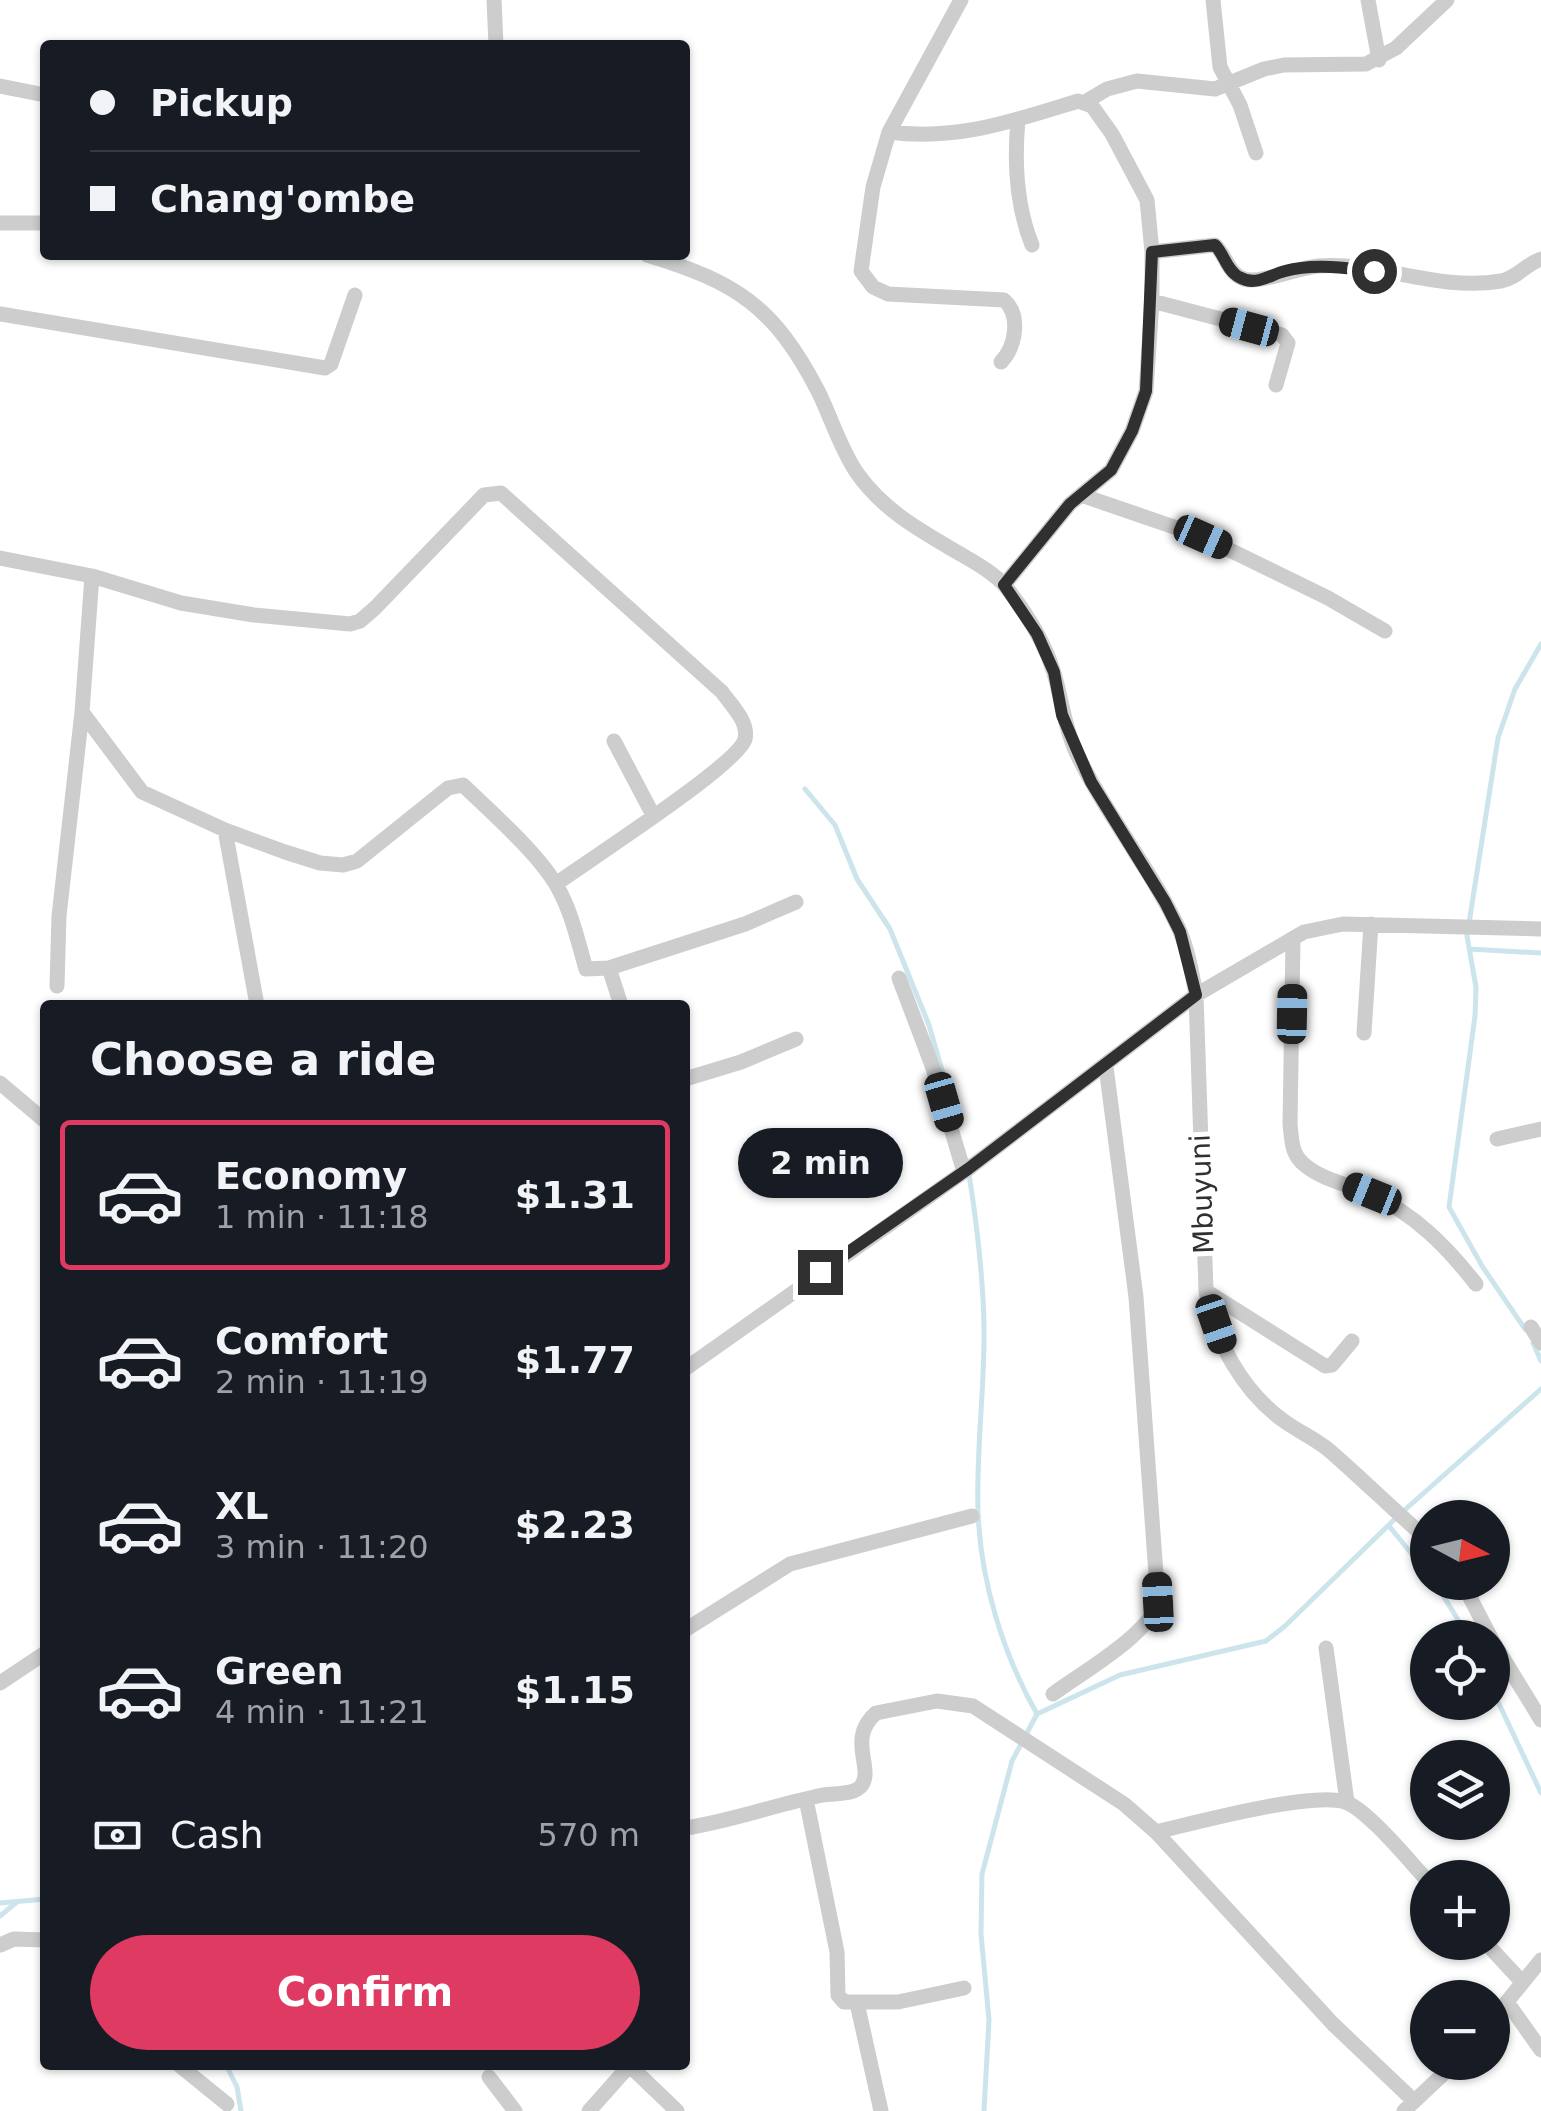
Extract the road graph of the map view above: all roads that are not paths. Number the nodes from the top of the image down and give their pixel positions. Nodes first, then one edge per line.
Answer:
1 (494, 0) edge
2 (961, 0) edge
3 (1213, 0) edge
4 (1368, 0) edge
5 (1447, 0) edge
6 (496, 40) edge
7 (1379, 60) junction
8 (1228, 84) junction
9 (0, 86) edge
10 (40, 94) edge
11 (1085, 102) junction
12 (1018, 120) junction
13 (889, 132) junction
14 (1256, 152) dead end
15 (0, 223) edge
16 (40, 223) edge
17 (1032, 245) dead end
18 (1152, 252) junction
19 (1541, 259) edge
20 (664, 260) edge
21 (354, 295) dead end
22 (1152, 301) junction
23 (0, 314) edge
24 (1002, 362) dead end
25 (1276, 385) dead end
26 (1081, 495) junction
27 (0, 558) edge
28 (92, 576) junction
29 (1004, 585) junction
30 (1385, 631) dead end
31 (82, 712) junction
32 (614, 742) dead end
33 (652, 815) junction
34 (224, 830) junction
35 (556, 884) junction
36 (796, 902) dead end
37 (1371, 924) junction
38 (1541, 929) edge
39 (1293, 940) junction
40 (609, 968) junction
41 (900, 978) dead end
42 (57, 986) dead end
43 (1196, 995) junction
44 (256, 1000) edge
45 (619, 1000) edge
46 (1364, 1033) dead end
47 (796, 1039) dead end
48 (1106, 1066) junction
49 (690, 1077) edge
50 (0, 1082) edge
51 (40, 1118) edge
52 (1541, 1129) edge
53 (1497, 1138) dead end
54 (964, 1172) junction
55 (1476, 1284) dead end
56 (1206, 1291) junction
57 (1531, 1327) dead end
58 (1352, 1341) dead end
59 (1541, 1343) edge
60 (690, 1365) edge
61 (972, 1516) dead end
62 (1410, 1524) edge
63 (690, 1627) edge
64 (1326, 1648) dead end
65 (40, 1656) edge
66 (1510, 1669) edge
67 (0, 1683) edge
68 (1053, 1694) dead end
69 (1541, 1720) edge
70 (806, 1798) junction
71 (1347, 1802) junction
72 (690, 1827) edge
73 (1156, 1832) junction
74 (1410, 1862) edge
75 (40, 1940) edge
76 (0, 1946) edge
77 (1502, 1960) edge
78 (1541, 1960) edge
79 (1522, 1982) junction
80 (964, 1988) dead end
81 (1510, 1998) edge
82 (857, 2003) junction
83 (1510, 2006) edge
84 (1541, 2050) edge
85 (185, 2070) edge
86 (625, 2070) edge
87 (634, 2070) edge
88 (490, 2077) dead end
89 (1437, 2080) edge
90 (227, 2104) dead end
91 (1409, 2106) edge
92 (515, 2111) edge
93 (590, 2111) edge
94 (677, 2111) edge
95 (881, 2111) edge

1 - 6 street
2 - 13 street
3 - 8 street
4 - 7 street
5 - 7 street
7 - 8 street
8 - 11 street
8 - 14 street
9 - 10 street
11 - 12 street
11 - 18 street
12 - 13 street
12 - 17 street
13 - 24 street
15 - 16 street
18 - 19 street
18 - 22 street
20 - 29 street, Mbuyuni
21 - 23 street
22 - 25 street
22 - 26 street
26 - 29 street
26 - 30 street
27 - 28 street
28 - 31 street
28 - 33 street
29 - 43 street, Mbuyuni
31 - 34 street
31 - 42 street
32 - 33 street
33 - 35 street
34 - 35 street
34 - 44 street
35 - 40 street
36 - 40 street
37 - 38 street
37 - 39 street
37 - 46 street
39 - 43 street
39 - 55 street
40 - 45 street
41 - 54 street
43 - 48 street
43 - 56 street, Mbuyuni
47 - 49 street
48 - 54 street
48 - 68 street
50 - 51 street
52 - 53 street
54 - 60 street
56 - 58 street
56 - 62 street, Mbuyuni
57 - 59 street
61 - 63 street
64 - 71 street
65 - 67 street
66 - 69 street
70 - 72 street
70 - 73 street
70 - 82 street
71 - 73 street
71 - 74 street
73 - 91 street
75 - 76 street
77 - 79 street
78 - 79 street
79 - 81 street
80 - 82 street
82 - 95 street
83 - 84 street
85 - 90 street
86 - 93 street
87 - 94 street
88 - 92 street
89 - 91 street

